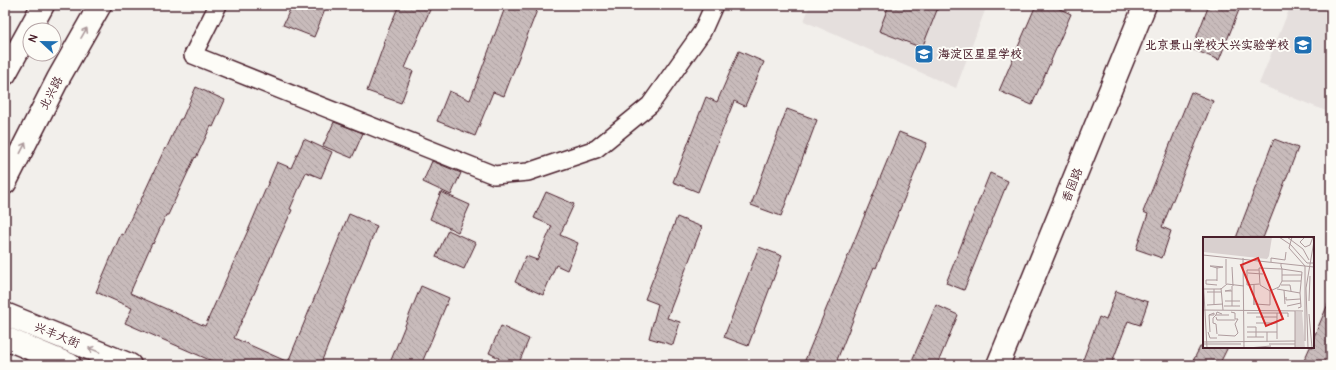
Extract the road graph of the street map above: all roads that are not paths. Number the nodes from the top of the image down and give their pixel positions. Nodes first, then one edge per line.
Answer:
1 (43, 5) edge
2 (100, 5) edge
3 (218, 5) edge
4 (714, 5) edge
5 (1145, 5) edge
6 (5, 74) edge
7 (5, 183) edge
8 (6, 314) edge
9 (5, 338) edge
10 (70, 365) edge
11 (130, 365) edge
12 (998, 365) edge

1 - 6 main road
7 -> 2 main road, 北兴路
3 - 4 street
5 - 12 main road, 香园路
11 -> 8 main road, 兴丰大街
9 - 10 main road, 兴丰大街

